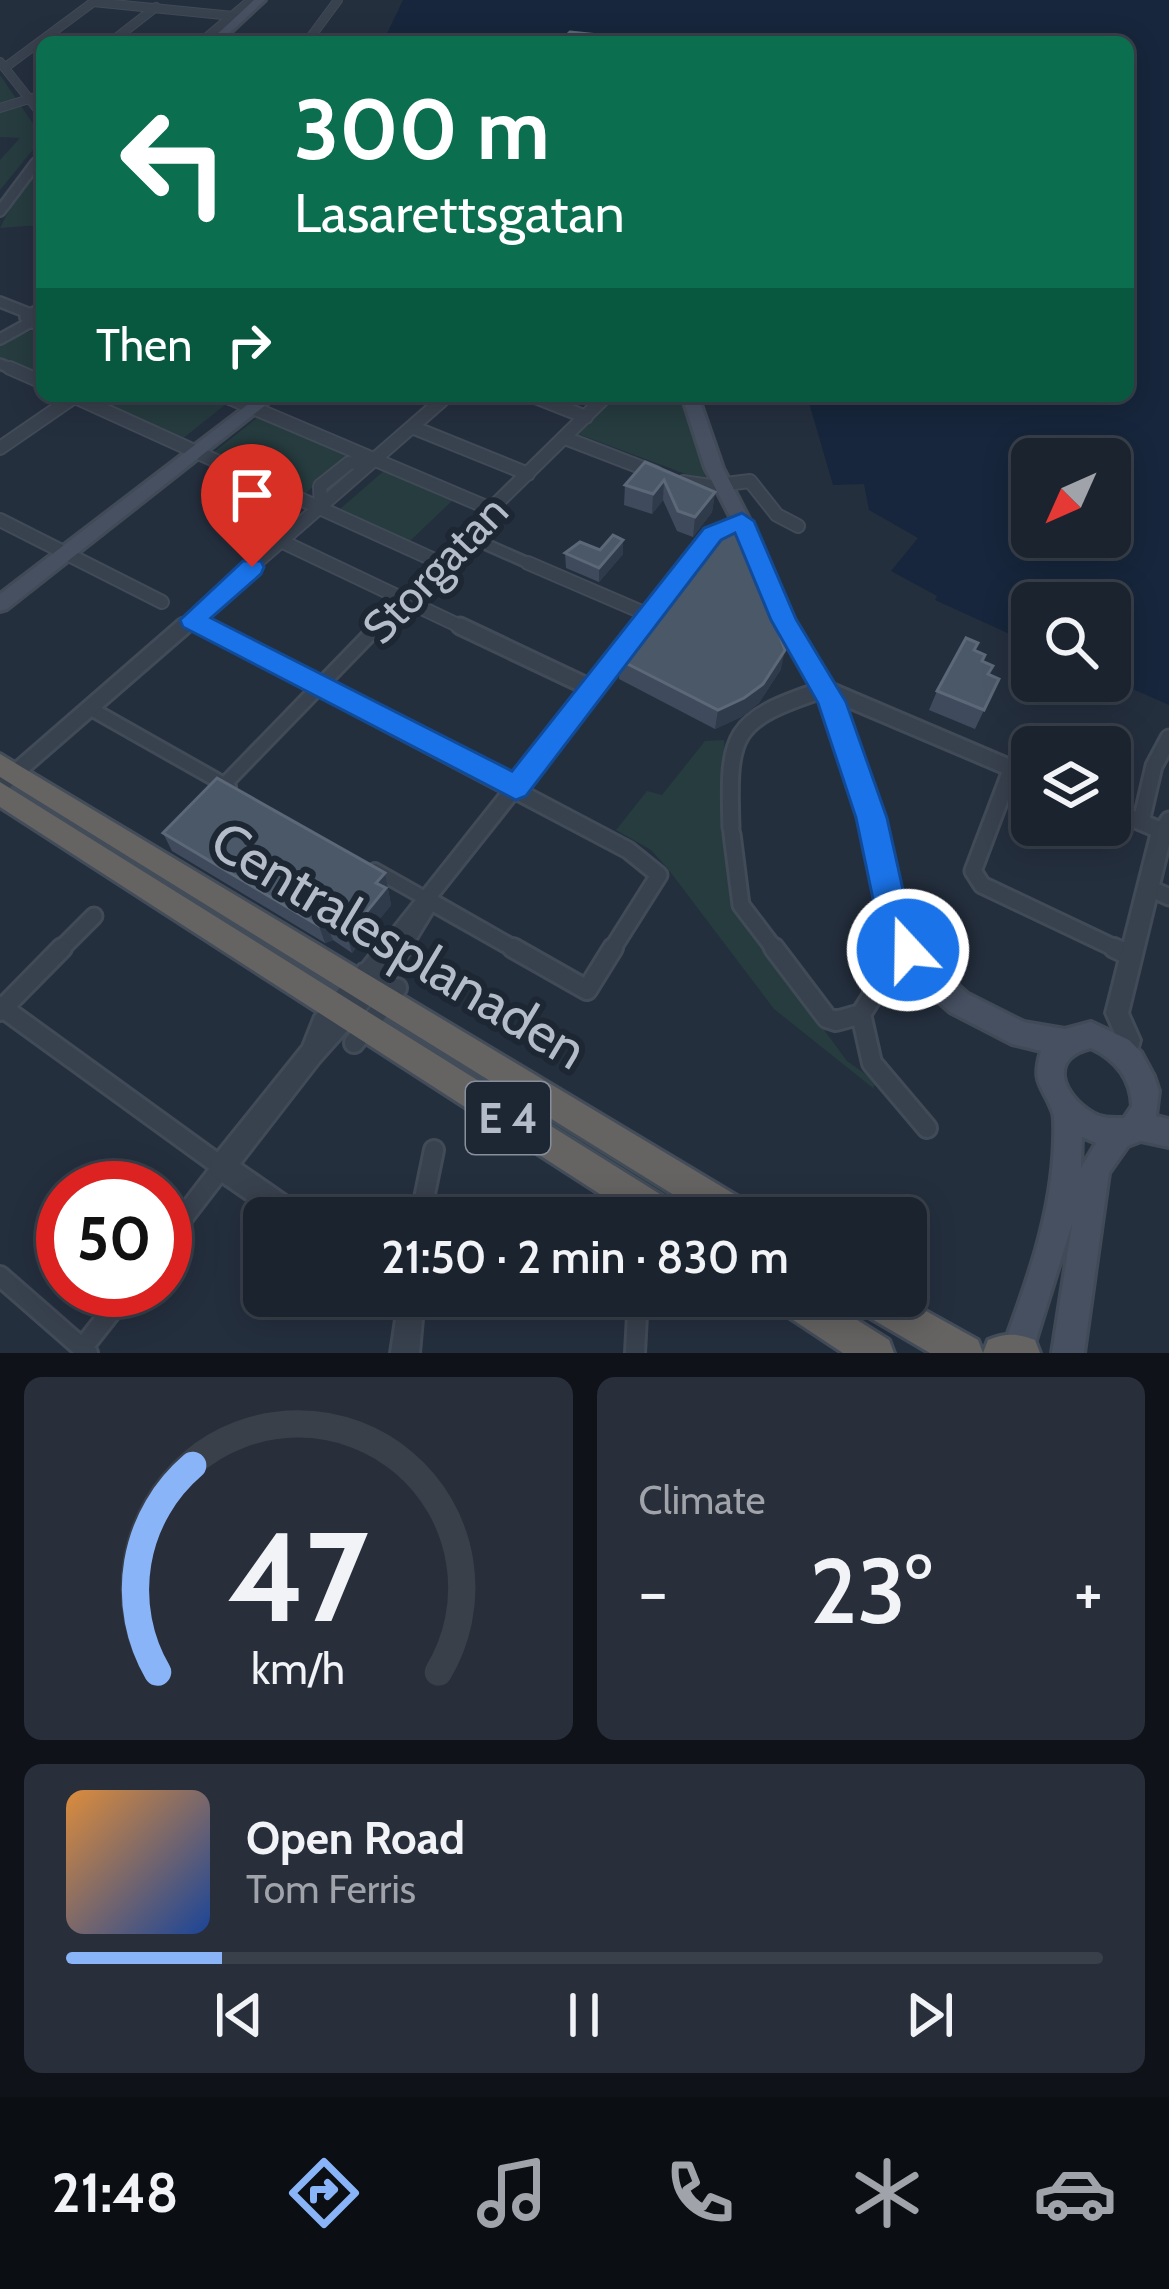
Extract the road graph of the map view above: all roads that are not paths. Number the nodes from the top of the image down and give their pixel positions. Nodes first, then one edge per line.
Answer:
1 (164, 0) edge
2 (255, 0) edge
3 (338, 0) edge
4 (95, 1) edge
5 (155, 8) junction
6 (232, 16) junction
7 (44, 36) edge
8 (119, 36) edge
9 (212, 36) edge
10 (212, 36) edge
11 (312, 36) edge
12 (36, 41) edge
13 (3, 64) edge
14 (36, 97) edge
15 (30, 99) junction
16 (36, 107) edge
17 (0, 108) edge
18 (36, 162) edge
19 (0, 211) edge
20 (0, 302) edge
21 (36, 312) edge
22 (28, 318) junction
23 (36, 321) edge
24 (0, 339) edge
25 (0, 364) edge
26 (36, 379) edge
27 (65, 402) edge
28 (87, 402) edge
29 (247, 402) edge
30 (253, 402) edge
31 (440, 402) edge
32 (547, 402) edge
33 (600, 402) edge
34 (692, 402) edge
35 (586, 417) junction
36 (412, 427) junction
37 (565, 438) junction
38 (0, 448) edge
39 (193, 450) junction
40 (373, 460) junction
41 (528, 474) junction
42 (722, 485) junction
43 (321, 506) junction
44 (491, 509) junction
45 (0, 520) edge
46 (742, 521) junction
47 (798, 526) dead end
48 (467, 536) junction
49 (281, 541) junction
50 (60, 551) junction
51 (441, 563) junction
52 (529, 563) joint
53 (0, 590) edge
54 (405, 600) junction
55 (162, 602) dead end
56 (0, 604) edge
57 (651, 616) junction
58 (193, 620) junction
59 (321, 687) junction
60 (825, 689) junction
61 (595, 690) junction
62 (93, 710) junction
63 (1169, 738) edge
64 (1011, 768) edge
65 (1011, 771) edge
66 (6, 784) edge
67 (225, 784) junction
68 (516, 788) junction
69 (209, 800) edge
70 (252, 800) edge
71 (1158, 825) edge
72 (371, 867) edge
73 (1147, 887) junction
74 (1169, 897) edge
75 (430, 901) junction
76 (94, 916) dead end
77 (1131, 956) junction
78 (915, 960) junction
79 (366, 1002) junction
80 (1, 1008) edge
81 (1117, 1013) junction
82 (861, 1014) junction
83 (1021, 1035) junction
84 (1077, 1038) junction
85 (1127, 1051) junction
86 (1050, 1080) junction
87 (1159, 1086) edge
88 (1067, 1112) junction
89 (927, 1128) dead end
90 (1130, 1131) junction
91 (1169, 1133) edge
92 (434, 1150) dead end
93 (222, 1167) junction
94 (266, 1197) edge
95 (424, 1197) edge
96 (632, 1197) edge
97 (705, 1197) edge
98 (192, 1206) edge
99 (0, 1276) edge
100 (109, 1317) edge
101 (408, 1317) edge
102 (637, 1317) edge
103 (820, 1317) edge
104 (902, 1317) edge
105 (86, 1350) edge
106 (1020, 1352) edge
107 (405, 1353) edge
108 (635, 1353) edge
109 (876, 1353) edge
110 (965, 1353) edge
111 (1001, 1353) edge
112 (1068, 1353) edge

1 - 5 street
2 - 6 street
2 - 10 main road
3 - 11 street
4 - 5 street
4 - 7 street
5 - 6 street
5 - 8 street
6 - 9 street
12 - 13 street
13 - 15 street
14 - 15 street
15 - 16 street
15 - 17 street
18 - 19 street
20 - 22 street
21 - 22 street
22 - 23 street
22 - 24 street
25 - 26 street
27 - 38 street
28 - 39 street
29 - 39 main road
30 - 40 street
31 - 36 street
32 - 35 street
33 - 35 street, Storgatan
34 - 42 main road
35 - 37 street, Storgatan
36 - 40 street
36 - 41 street
37 - 41 street, Storgatan
37 - 42 street
39 - 43 street
39 - 50 main road
40 - 43 street
40 - 44 street
41 - 44 street, Storgatan
42 - 46 main road
42 - 47 street
43 - 49 street
43 - 51 street
44 - 48 street, Storgatan
45 - 50 street
46 - 57 street
46 - 60 main road
48 - 51 street, Storgatan
48 - 52 street
49 - 54 street
49 - 58 street
50 - 53 main road
50 - 55 street
50 - 56 main road
51 - 54 street, Storgatan
52 - 57 street
54 - 59 street, Storgatan
54 - 61 street
57 - 61 street
58 - 59 street
58 - 62 street
59 - 67 street, Storgatan
59 - 68 street
60 - 64 street
60 - 78 main road
60 - 82 street
61 - 68 street
62 - 66 street
62 - 67 street
63 - 71 street
65 - 77 street
66 - 79 highway, Centralesplanaden / E 4
67 - 69 street, Storgatan
67 - 70 street
68 - 75 street
68 - 75 street
71 - 73 street
72 - 75 street
73 - 74 street
73 - 77 street
75 - 79 street
76 - 80 street
77 - 81 street
78 - 82 street
78 - 83 main road
79 - 93 street
79 - 96 highway, Centralesplanaden / E 4
79 - 97 highway, Centralesplanaden / E 4
80 - 93 street
81 - 84 street
81 - 85 street
82 - 89 street
83 - 84 main road
83 - 86 main road
84 - 85 main road
84 - 86 main road
85 - 87 main road
86 - 88 main road
87 - 90 main road
88 - 90 main road
88 - 106 main road
90 - 91 main road
90 - 112 main road
92 - 95 street
93 - 94 street
93 - 98 street
99 - 105 street
100 - 105 street
101 - 107 street
102 - 108 street
103 - 109 highway
104 - 110 highway
106 - 111 highway

